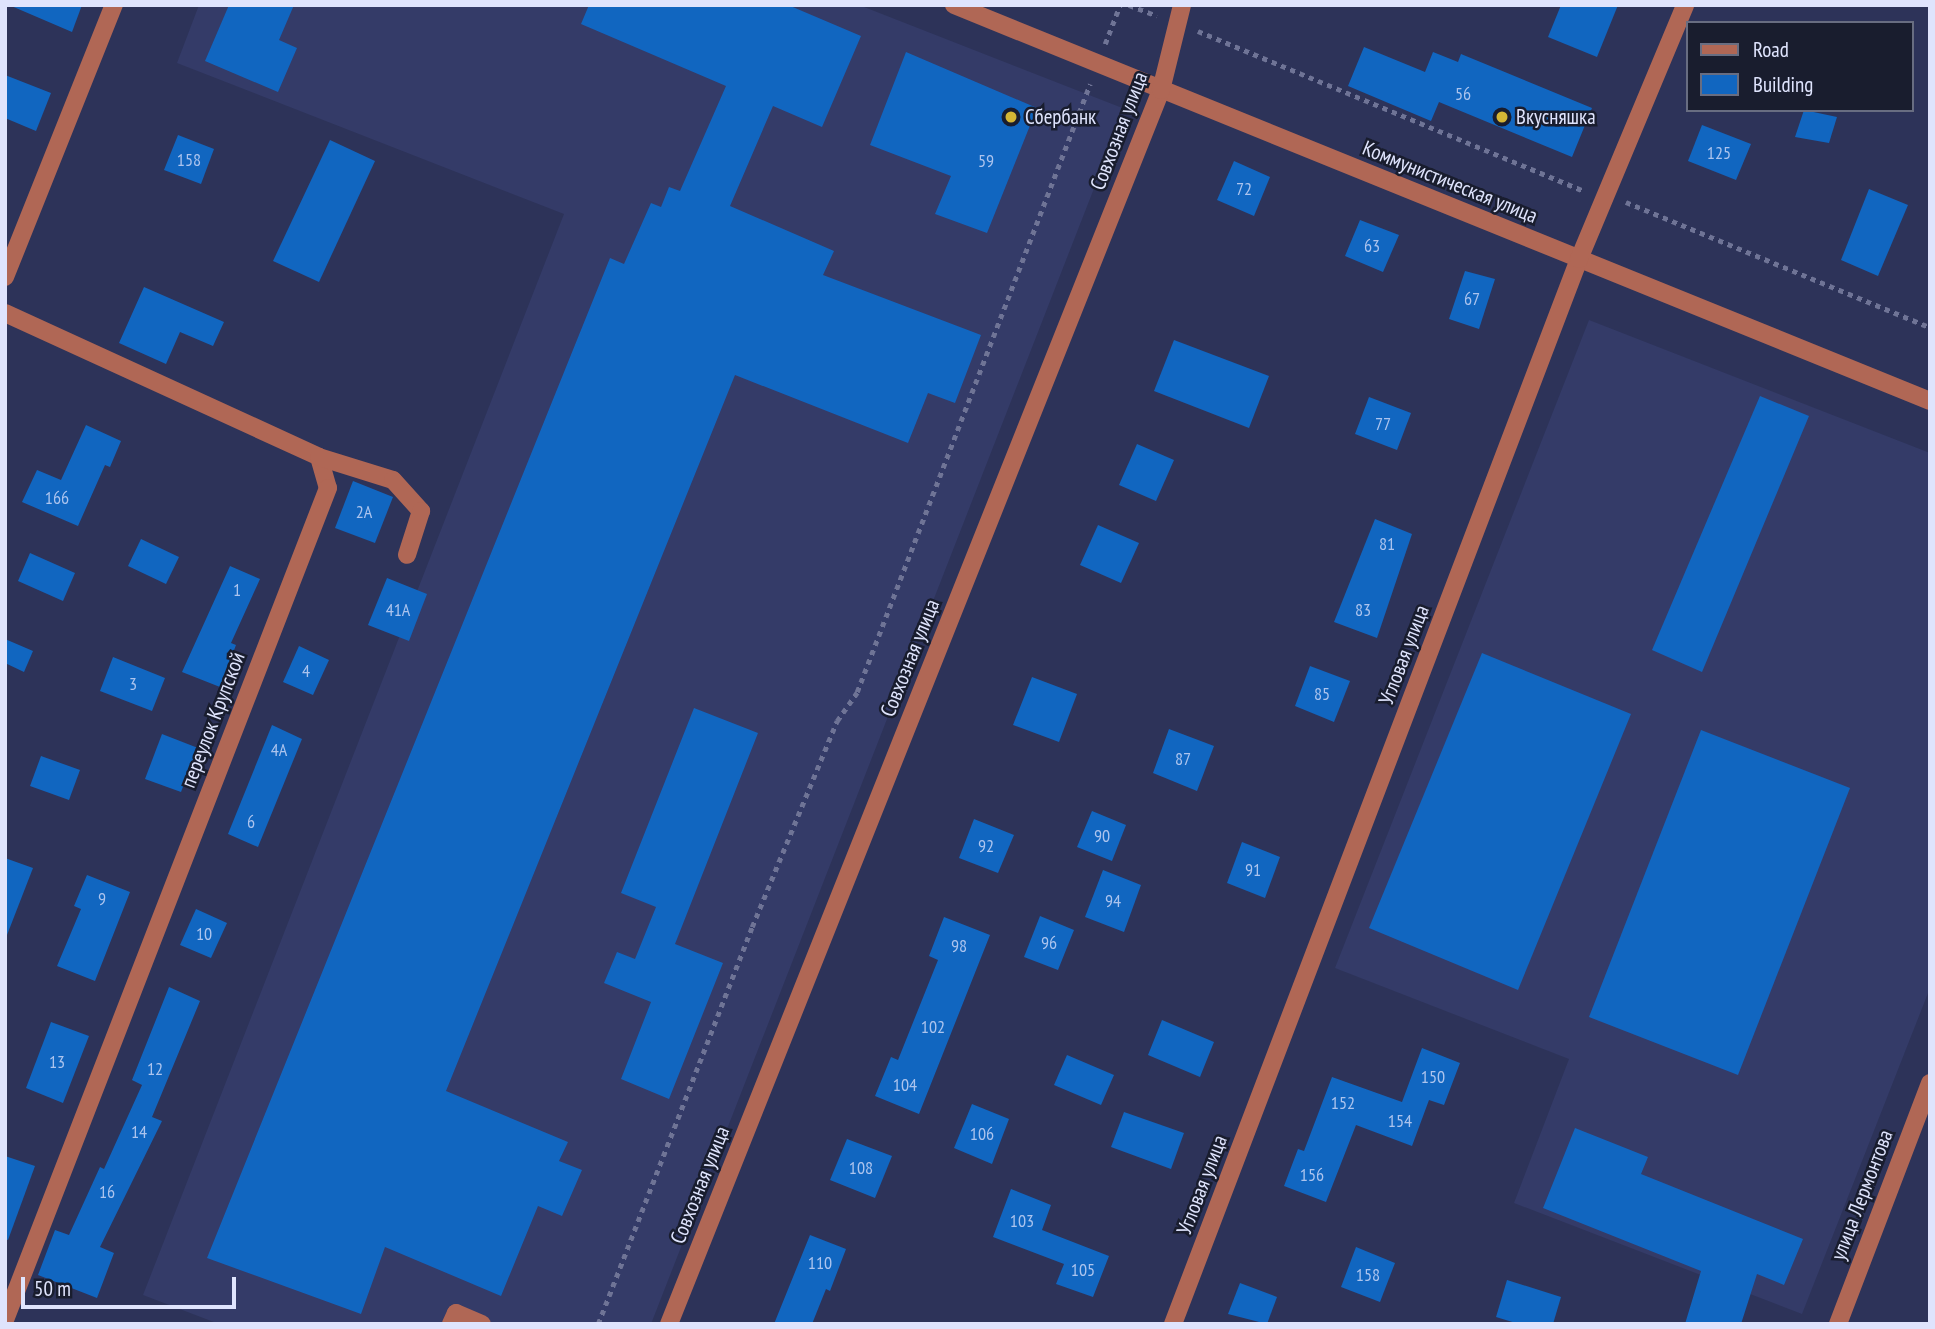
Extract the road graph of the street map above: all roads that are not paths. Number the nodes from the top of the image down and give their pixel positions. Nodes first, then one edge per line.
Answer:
1 (114, 5) edge
2 (954, 5) edge
3 (1182, 5) edge
4 (1685, 5) edge
5 (1161, 90) junction
6 (1579, 259) junction
7 (5, 277) edge
8 (5, 313) edge
9 (1930, 401) edge
10 (319, 457) junction
11 (407, 555) dead end
12 (1930, 1083) edge
13 (5, 1320) edge
14 (451, 1324) edge
15 (482, 1324) edge
16 (669, 1324) edge
17 (1173, 1324) edge
18 (1838, 1324) edge

1 - 7 street
2 - 5 street, Коммунистическая улица
3 - 5 street, Совхозная улица
4 - 6 street, Угловая улица
5 - 6 street, Коммунистическая улица
5 - 16 street, Совхозная улица
6 - 9 street, Коммунистическая улица
6 - 17 street, Угловая улица
8 - 10 street
10 - 11 street
10 - 13 street, переулок Крупской
12 - 18 street, улица Лермонтова
14 - 15 street

